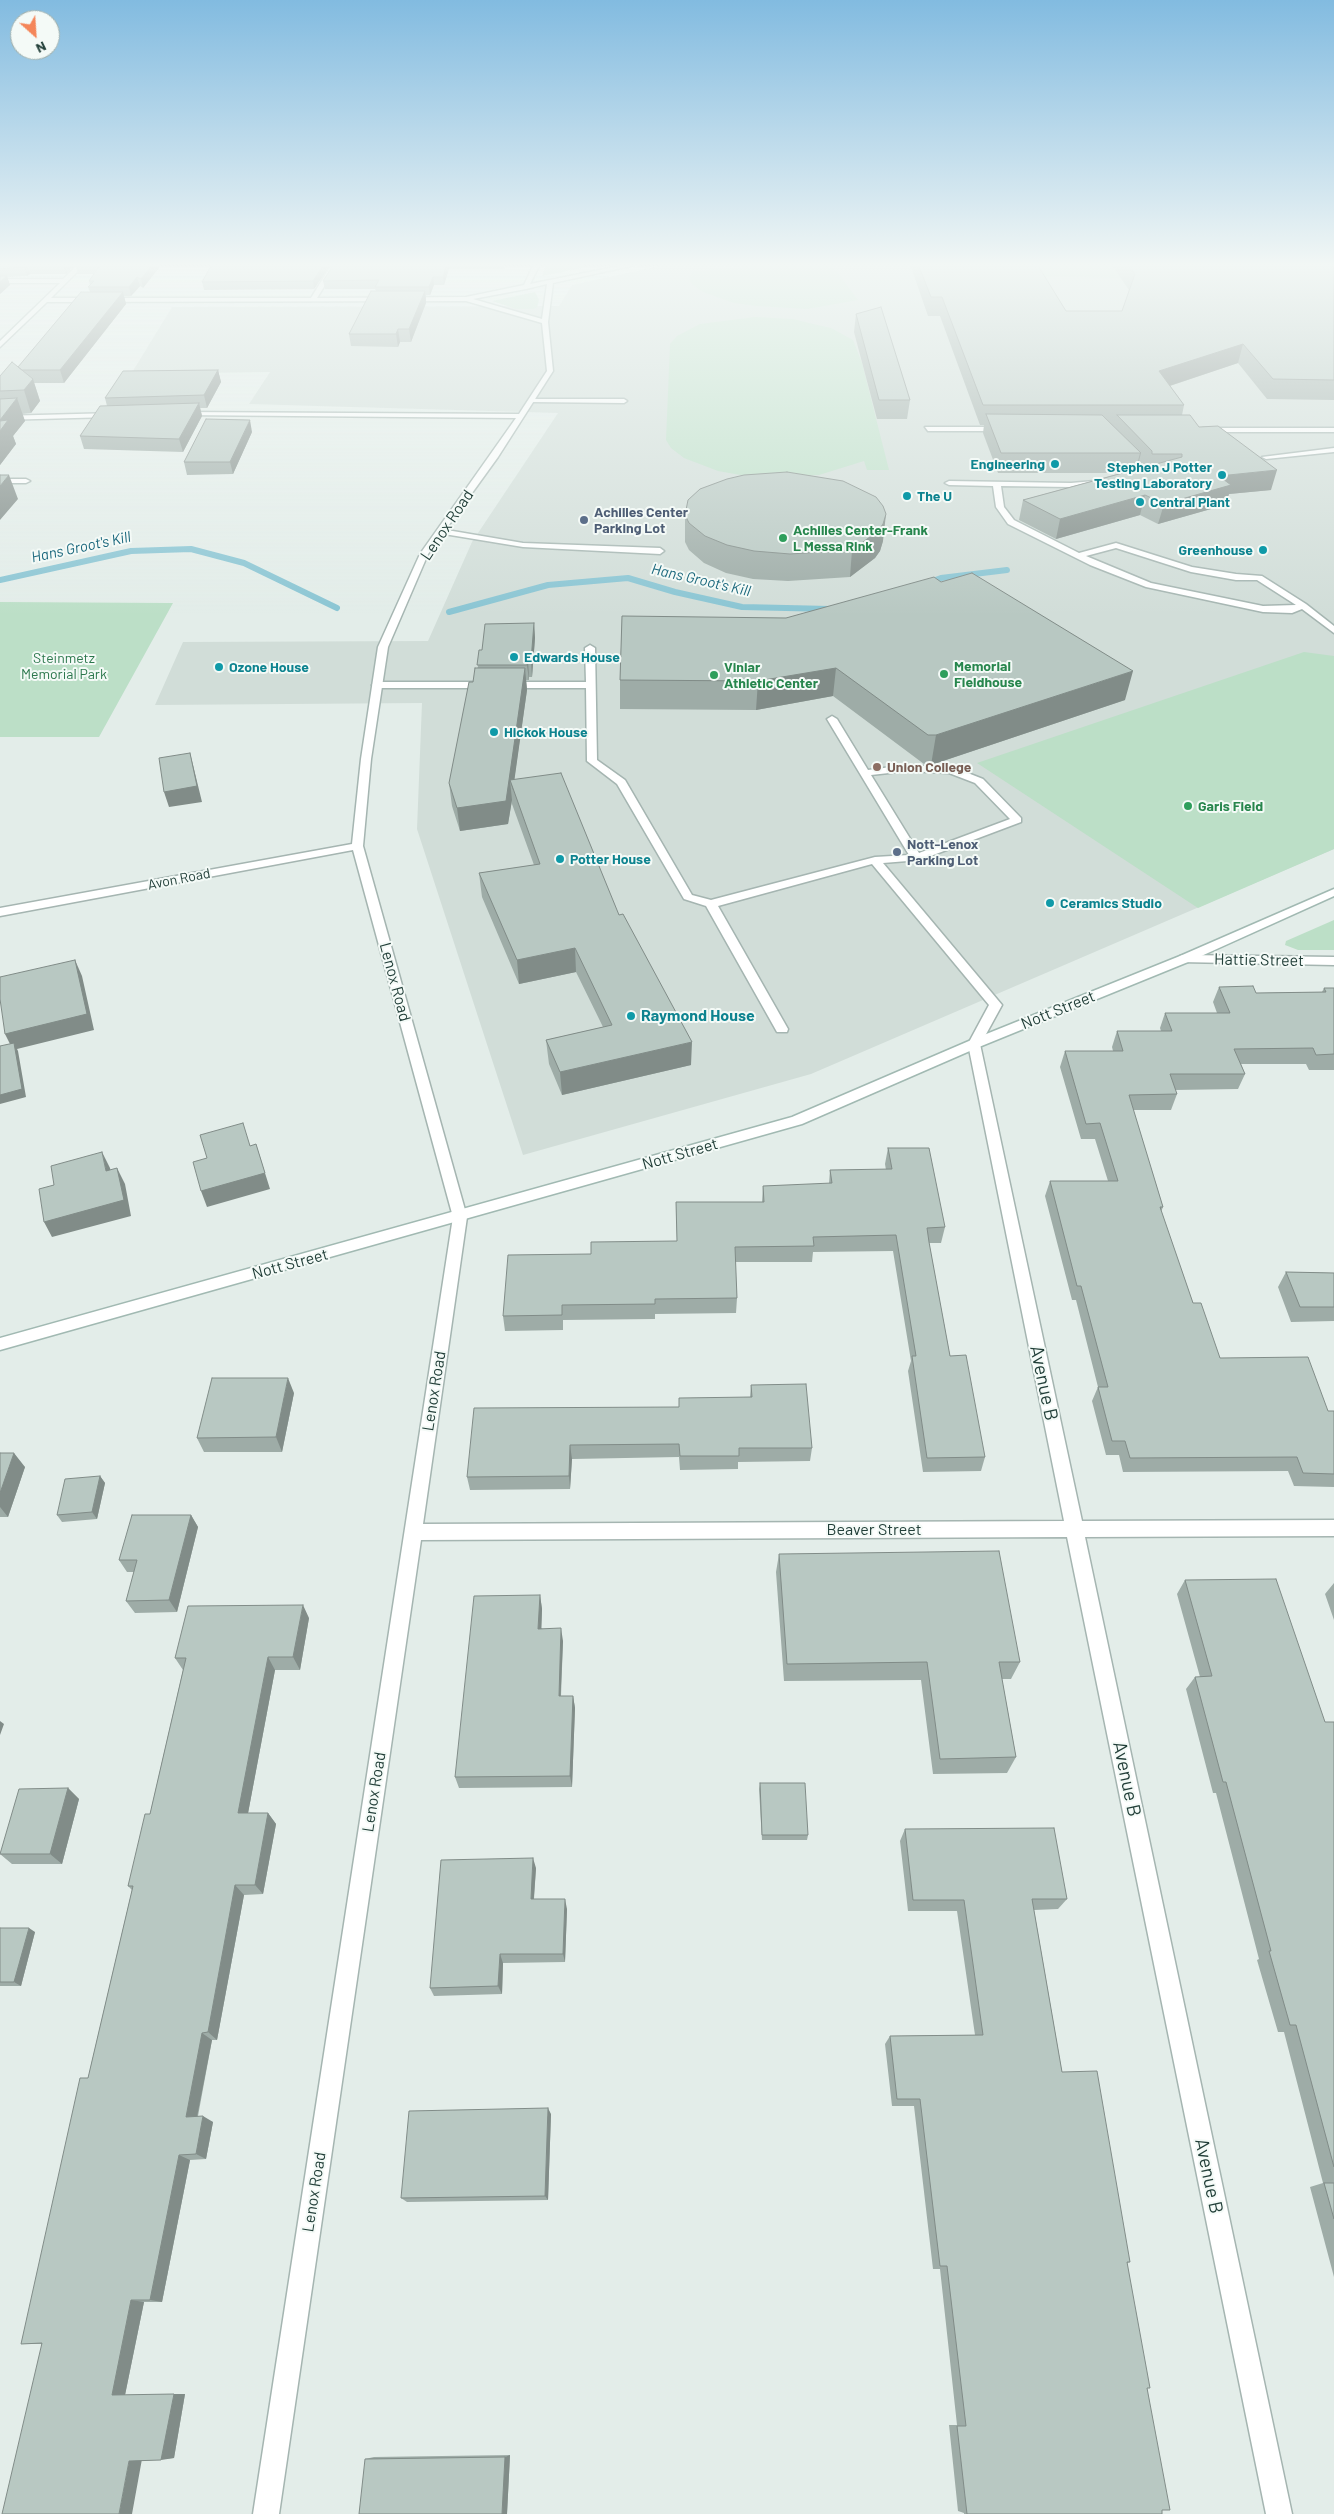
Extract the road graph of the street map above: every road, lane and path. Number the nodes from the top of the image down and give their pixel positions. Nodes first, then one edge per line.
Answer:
1 (544, 381) edge
2 (532, 400) junction
3 (624, 401) dead end
4 (172, 414) edge
5 (116, 415) edge
6 (521, 416) junction
7 (0, 418) edge
8 (928, 429) dead end
9 (1012, 429) edge
10 (1190, 430) edge
11 (1334, 430) edge
12 (1334, 450) edge
13 (1266, 457) dead end
14 (26, 481) dead end
15 (1116, 481) edge
16 (0, 482) edge
17 (949, 483) dead end
18 (997, 484) junction
19 (441, 531) junction
20 (660, 551) dead end
21 (1078, 556) junction
22 (1303, 606) junction
23 (1334, 630) edge
24 (590, 648) dead end
25 (377, 685) junction
26 (591, 685) junction
27 (832, 718) dead end
28 (865, 773) junction
29 (357, 846) junction
30 (916, 858) junction
31 (875, 860) junction
32 (1334, 892) edge
33 (711, 904) junction
34 (0, 912) edge
35 (1184, 959) junction
36 (1334, 961) edge
37 (782, 1029) dead end
38 (974, 1044) junction
39 (460, 1217) junction
40 (0, 1344) edge
41 (1334, 1528) edge
42 (1075, 1529) junction
43 (413, 1532) junction
44 (266, 2514) edge
45 (1279, 2514) edge

1 - 2 street, Lenox Road
2 - 3 street
2 - 6 street, Lenox Road
4 - 6 street
5 - 7 street
6 - 19 street, Lenox Road
8 - 9 street
10 - 11 street
12 - 13 street
14 - 16 street
15 - 18 street
17 - 18 street
18 - 21 street
19 - 20 street
19 - 25 street, Lenox Road
21 - 22 street
21 - 22 street
22 - 23 street
24 - 26 street
25 - 26 street
25 - 29 street, Lenox Road
26 - 33 street
27 - 28 street
28 - 30 street
28 - 30 street
29 - 34 street, Avon Road
29 - 39 street, Lenox Road
30 - 31 street
31 - 33 street
31 - 38 street
32 - 35 street, Nott Street
33 - 37 street
35 - 36 street, Hattie Street
35 - 38 street, Nott Street
38 - 39 street, Nott Street
38 - 42 street, Avenue B
39 - 40 street, Nott Street
39 - 43 street, Lenox Road
41 - 42 street, Beaver Street
42 - 43 street, Beaver Street
42 - 45 street, Avenue B
43 - 44 street, Lenox Road

